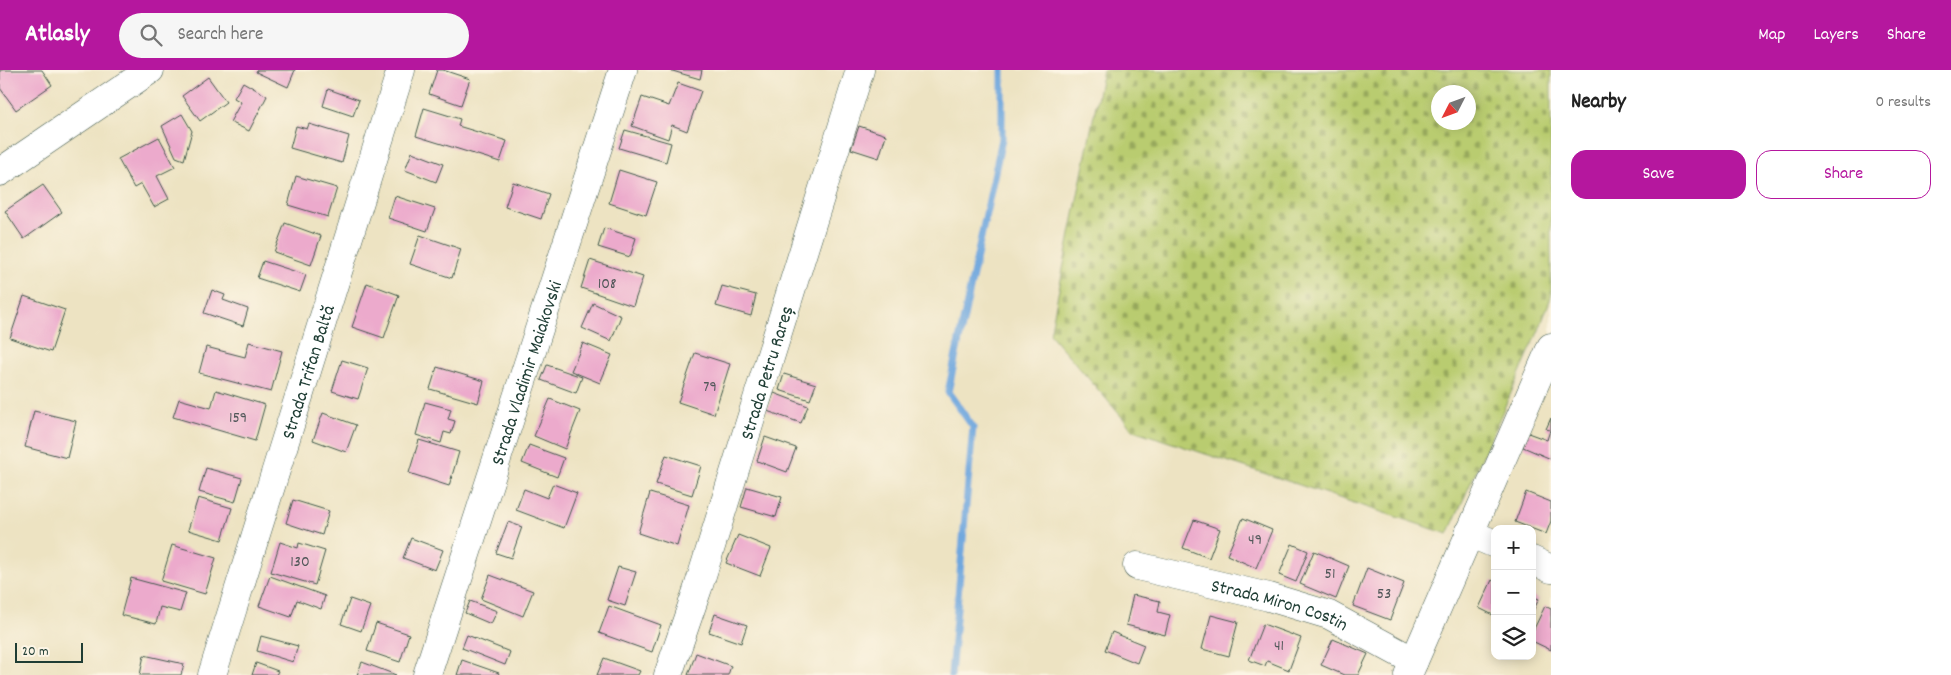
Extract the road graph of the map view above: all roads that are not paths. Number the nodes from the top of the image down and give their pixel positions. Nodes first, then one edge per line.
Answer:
1 (150, 70) edge
2 (401, 70) edge
3 (623, 70) edge
4 (860, 70) edge
5 (0, 172) edge
6 (1550, 351) edge
7 (1469, 533) junction
8 (1491, 542) edge
9 (1536, 562) edge
10 (1137, 566) dead end
11 (1551, 569) edge
12 (1411, 668) edge
13 (212, 675) edge
14 (427, 675) edge
15 (668, 675) edge

1 - 5 street
2 - 13 street, Strada Trifan Baltă
3 - 14 street, Strada Vladimir Maiakovski
4 - 15 street, Strada Petru Rareș
6 - 7 street, Strada Miron Costin
7 - 8 street
7 - 12 street, Strada Miron Costin
9 - 11 street
10 - 12 street, Strada Miron Costin

